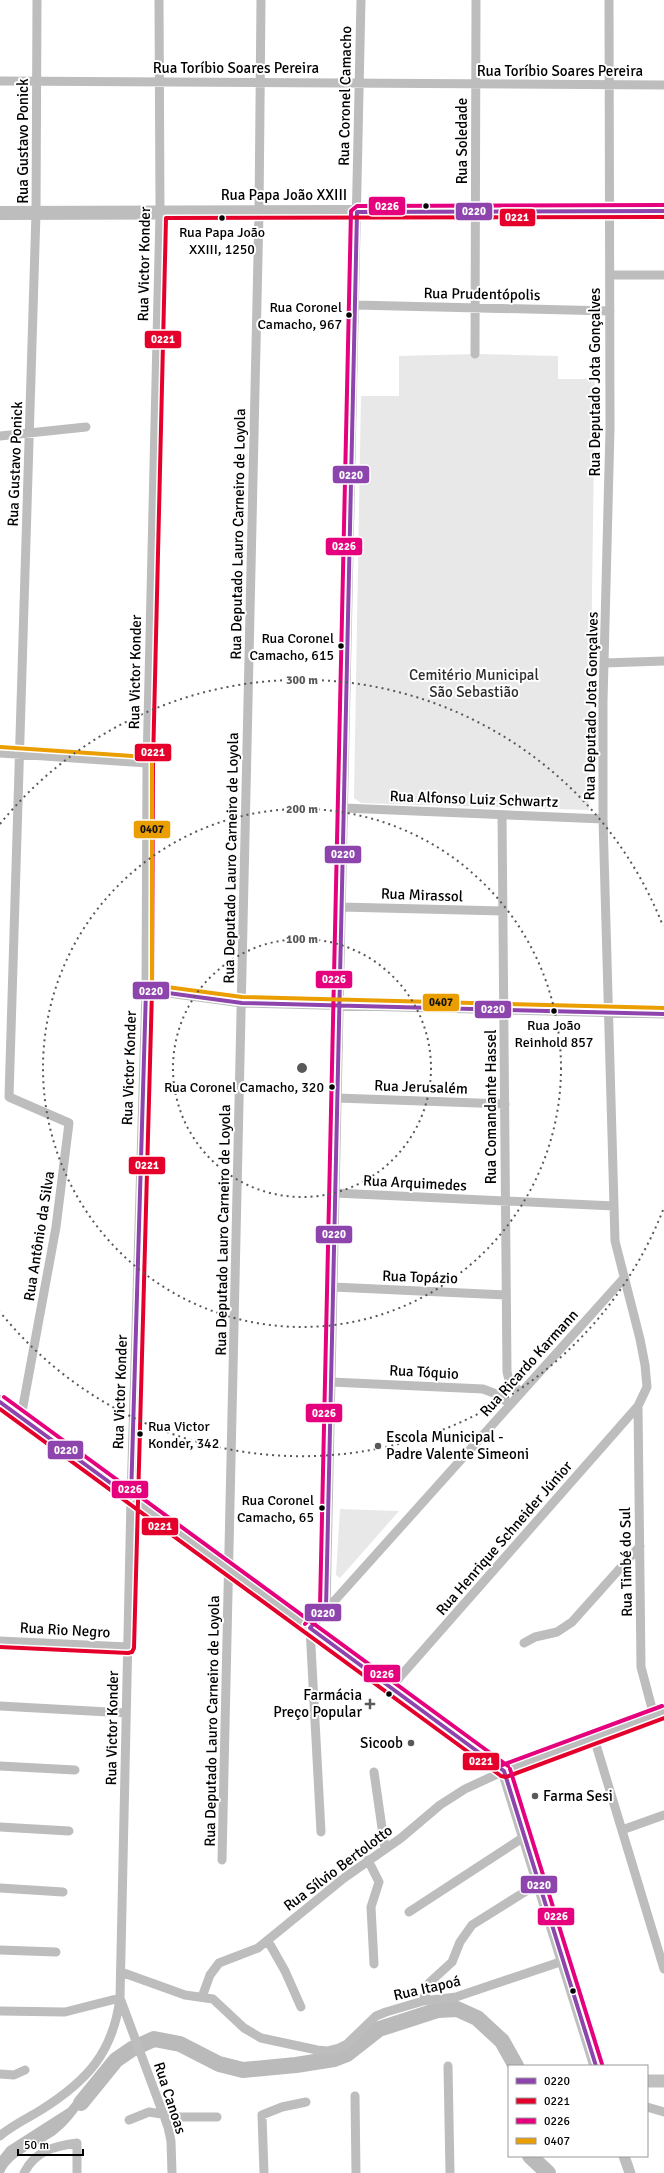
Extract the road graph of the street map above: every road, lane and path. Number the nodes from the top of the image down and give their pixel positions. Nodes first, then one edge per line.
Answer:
1 (37, 0) edge
2 (159, 0) edge
3 (261, 0) edge
4 (361, 0) edge
5 (476, 0) edge
6 (609, 0) edge
7 (0, 81) edge
8 (37, 81) junction
9 (159, 82) junction
10 (261, 83) junction
11 (359, 83) junction
12 (476, 84) junction
13 (610, 85) junction
14 (664, 85) edge
15 (610, 211) junction
16 (664, 211) edge
17 (160, 212) junction
18 (259, 212) junction
19 (357, 212) junction
20 (476, 212) junction
21 (0, 213) edge
22 (36, 213) junction
23 (610, 275) junction
24 (664, 275) edge
25 (355, 305) junction
26 (476, 308) junction
27 (610, 311) junction
28 (475, 354) dead end
29 (86, 427) dead end
30 (30, 433) junction
31 (0, 436) edge
32 (664, 661) edge
33 (604, 663) junction
34 (0, 753) edge
35 (20, 755) junction
36 (147, 763) junction
37 (344, 808) junction
38 (502, 815) junction
39 (603, 819) junction
40 (341, 907) junction
41 (503, 911) junction
42 (146, 990) junction
43 (242, 1003) junction
44 (339, 1006) junction
45 (504, 1010) junction
46 (609, 1013) junction
47 (664, 1014) edge
48 (9, 1097) joint
49 (337, 1098) junction
50 (504, 1104) junction
51 (335, 1193) junction
52 (505, 1201) junction
53 (614, 1206) junction
54 (624, 1278) junction
55 (333, 1287) junction
56 (506, 1295) junction
57 (331, 1382) junction
58 (521, 1393) junction
59 (0, 1402) edge
60 (510, 1404) junction
61 (638, 1406) junction
62 (21, 1417) junction
63 (131, 1498) junction
64 (640, 1546) junction
65 (229, 1570) junction
66 (326, 1609) junction
67 (310, 1628) junction
68 (0, 1641) edge
69 (524, 1644) dead end
70 (128, 1647) junction
71 (391, 1687) junction
72 (0, 1706) edge
73 (126, 1713) junction
74 (659, 1714) edge
75 (594, 1738) junction
76 (0, 1766) edge
77 (75, 1770) dead end
78 (504, 1771) junction
79 (374, 1772) dead end
80 (664, 1815) edge
81 (0, 1827) edge
82 (69, 1830) dead end
83 (622, 1830) junction
84 (321, 1832) dead end
85 (524, 1837) junction
86 (385, 1849) junction
87 (222, 1860) dead end
88 (368, 1860) junction
89 (539, 1883) junction
90 (0, 1888) edge
91 (63, 1892) dead end
92 (409, 1912) dead end
93 (268, 1941) junction
94 (0, 1950) edge
95 (56, 1952) dead end
96 (563, 1961) junction
97 (374, 1964) dead end
98 (664, 1969) edge
99 (121, 1972) junction
100 (202, 1996) junction
101 (120, 1998) junction
102 (423, 2001) junction
103 (301, 2007) dead end
104 (0, 2011) edge
105 (135, 2038) joint
106 (596, 2065) edge
107 (448, 2066) dead end
108 (25, 2070) dead end
109 (0, 2074) edge
110 (648, 2081) edge
111 (664, 2081) edge
112 (355, 2096) dead end
113 (306, 2102) dead end
114 (648, 2107) edge
115 (664, 2112) edge
116 (163, 2113) junction
117 (217, 2116) dead end
118 (128, 2120) dead end
119 (0, 2136) edge
120 (624, 2157) edge
121 (24, 2173) edge
122 (77, 2173) edge
123 (172, 2173) edge
124 (264, 2173) edge
125 (356, 2173) edge
126 (450, 2173) edge
127 (630, 2173) edge

1 - 8 street, Rua Gustavo Ponick
2 - 9 street, Rua Victor Konder
3 - 10 street, Rua Deputado Lauro Carneiro de Loyola
4 - 11 street, Rua Coronel Camacho
5 - 12 street, Rua Soledade
6 - 13 street, Rua Deputado Jota Gonçalves
7 - 8 street, Rua Toríbio Soares Pereira
8 - 9 street, Rua Toríbio Soares Pereira
8 - 22 street, Rua Gustavo Ponick
9 - 10 street, Rua Toríbio Soares Pereira
9 - 17 street, Rua Victor Konder
10 - 11 street, Rua Toríbio Soares Pereira
10 - 18 street, Rua Deputado Lauro Carneiro de Loyola
11 - 12 street, Rua Toríbio Soares Pereira
11 - 19 street, Rua Coronel Camacho
12 - 13 street, Rua Toríbio Soares Pereira
12 - 20 street, Rua Soledade
13 - 14 street, Rua Toríbio Soares Pereira
13 - 15 street, Rua Deputado Jota Gonçalves
15 - 16 main road, Rua Papa João XXIII
15 - 20 main road, Rua Papa João XXIII
15 - 23 street, Rua Deputado Jota Gonçalves
17 - 18 main road, Rua Papa João XXIII
17 - 22 main road, Rua Papa João XXIII
17 - 36 street, Rua Victor Konder
18 - 19 main road, Rua Papa João XXIII
18 - 43 street, Rua Deputado Lauro Carneiro de Loyola
19 - 20 main road, Rua Papa João XXIII
19 - 25 street, Rua Coronel Camacho
20 - 26 street, Rua Soledade
21 - 22 main road, Rua Papa João XXIII
22 - 30 street, Rua Gustavo Ponick
23 - 24 street
23 - 27 street, Rua Deputado Jota Gonçalves
25 - 26 street, Rua Prudentópolis
25 - 37 street, Rua Coronel Camacho
26 - 27 street, Rua Prudentópolis
26 - 28 street, Rua Soledade
27 - 33 street, Rua Deputado Jota Gonçalves
29 - 30 street
30 - 31 street
30 - 35 street, Rua Gustavo Ponick
32 - 33 street
33 - 39 street, Rua Deputado Jota Gonçalves
34 - 35 street
35 - 36 street
35 - 48 street, Rua Gustavo Ponick
36 - 42 street, Rua Victor Konder
37 - 38 street, Rua Alfonso Luiz Schwartz
37 - 40 street, Rua Coronel Camacho
38 - 39 street, Rua Alfonso Luiz Schwartz
38 - 41 street, Rua Comandante Hassel
39 - 46 street, Rua Deputado Jota Gonçalves
40 - 41 street, Rua Mirassol
40 - 44 street, Rua Coronel Camacho
41 - 45 street, Rua Comandante Hassel
42 - 43 street
42 - 63 street, Rua Victor Konder
43 - 44 street
43 - 65 street, Rua Deputado Lauro Carneiro de Loyola
44 - 45 street
44 - 49 street, Rua Coronel Camacho
45 - 46 street
45 - 50 street, Rua Comandante Hassel
46 - 47 street
46 - 53 street, Rua Deputado Jota Gonçalves
48 - 62 street, Rua Antônio da Silva
49 - 50 street, Rua Jerusalém
49 - 51 street, Rua Coronel Camacho
50 - 52 street, Rua Comandante Hassel
51 - 52 street, Rua Arquimedes
51 - 55 street, Rua Coronel Camacho
52 - 53 street, Rua Arquimedes
52 - 56 street, Rua Comandante Hassel
53 - 54 street, Rua Deputado Jota Gonçalves
54 - 58 street, Rua Ricardo Karmann
54 - 61 street, Rua Deputado Jota Gonçalves
55 - 56 street, Rua Topázio
55 - 57 street, Rua Coronel Camacho
56 - 58 street, Rua Comandante Hassel
57 - 60 street, Rua Tóquio
57 - 66 street, Rua Coronel Camacho
58 - 60 street, Rua Ricardo Karmann
59 - 62 main road
60 - 66 street, Rua Ricardo Karmann
61 - 64 street, Rua Timbé do Sul
61 - 71 street, Rua Henrique Schneider Júnior
62 - 63 main road
63 - 65 main road
63 - 70 street, Rua Victor Konder
64 - 69 street
64 - 74 street, Rua Timbé do Sul
65 - 67 main road
65 - 87 street, Rua Deputado Lauro Carneiro de Loyola
66 - 67 street, Rua Ricardo Karmann
67 - 71 main road
67 - 84 street
68 - 70 street, Rua Rio Negro
70 - 73 street, Rua Victor Konder
71 - 78 main road
72 - 73 street
73 - 99 street, Rua Victor Konder
74 - 75 main road
75 - 78 main road
75 - 83 street
76 - 77 street
78 - 85 main road
78 - 86 street, Rua Sílvio Bertolotto
79 - 86 street
80 - 83 street
81 - 82 street
83 - 98 street
85 - 89 main road
85 - 92 street
86 - 88 street, Rua Sílvio Bertolotto
88 - 93 street, Rua Sílvio Bertolotto
88 - 97 street
89 - 96 main road
89 - 102 street
90 - 91 street
93 - 100 street, Rua Sílvio Bertolotto
93 - 103 street
94 - 95 street
96 - 102 street, Rua Itapoá
96 - 106 main road
99 - 100 street
99 - 101 street, Rua Victor Konder
100 - 102 street, Rua Itapoá
101 - 104 street
101 - 105 street, Rua Victor Konder
101 - 119 street
105 - 116 street, Rua Canoas
107 - 126 street
108 - 109 street
110 - 111 main road
112 - 125 street
113 - 124 street
114 - 115 street
116 - 117 street
116 - 118 street
116 - 123 street, Rua Canoas
120 - 127 street
121 - 122 street

